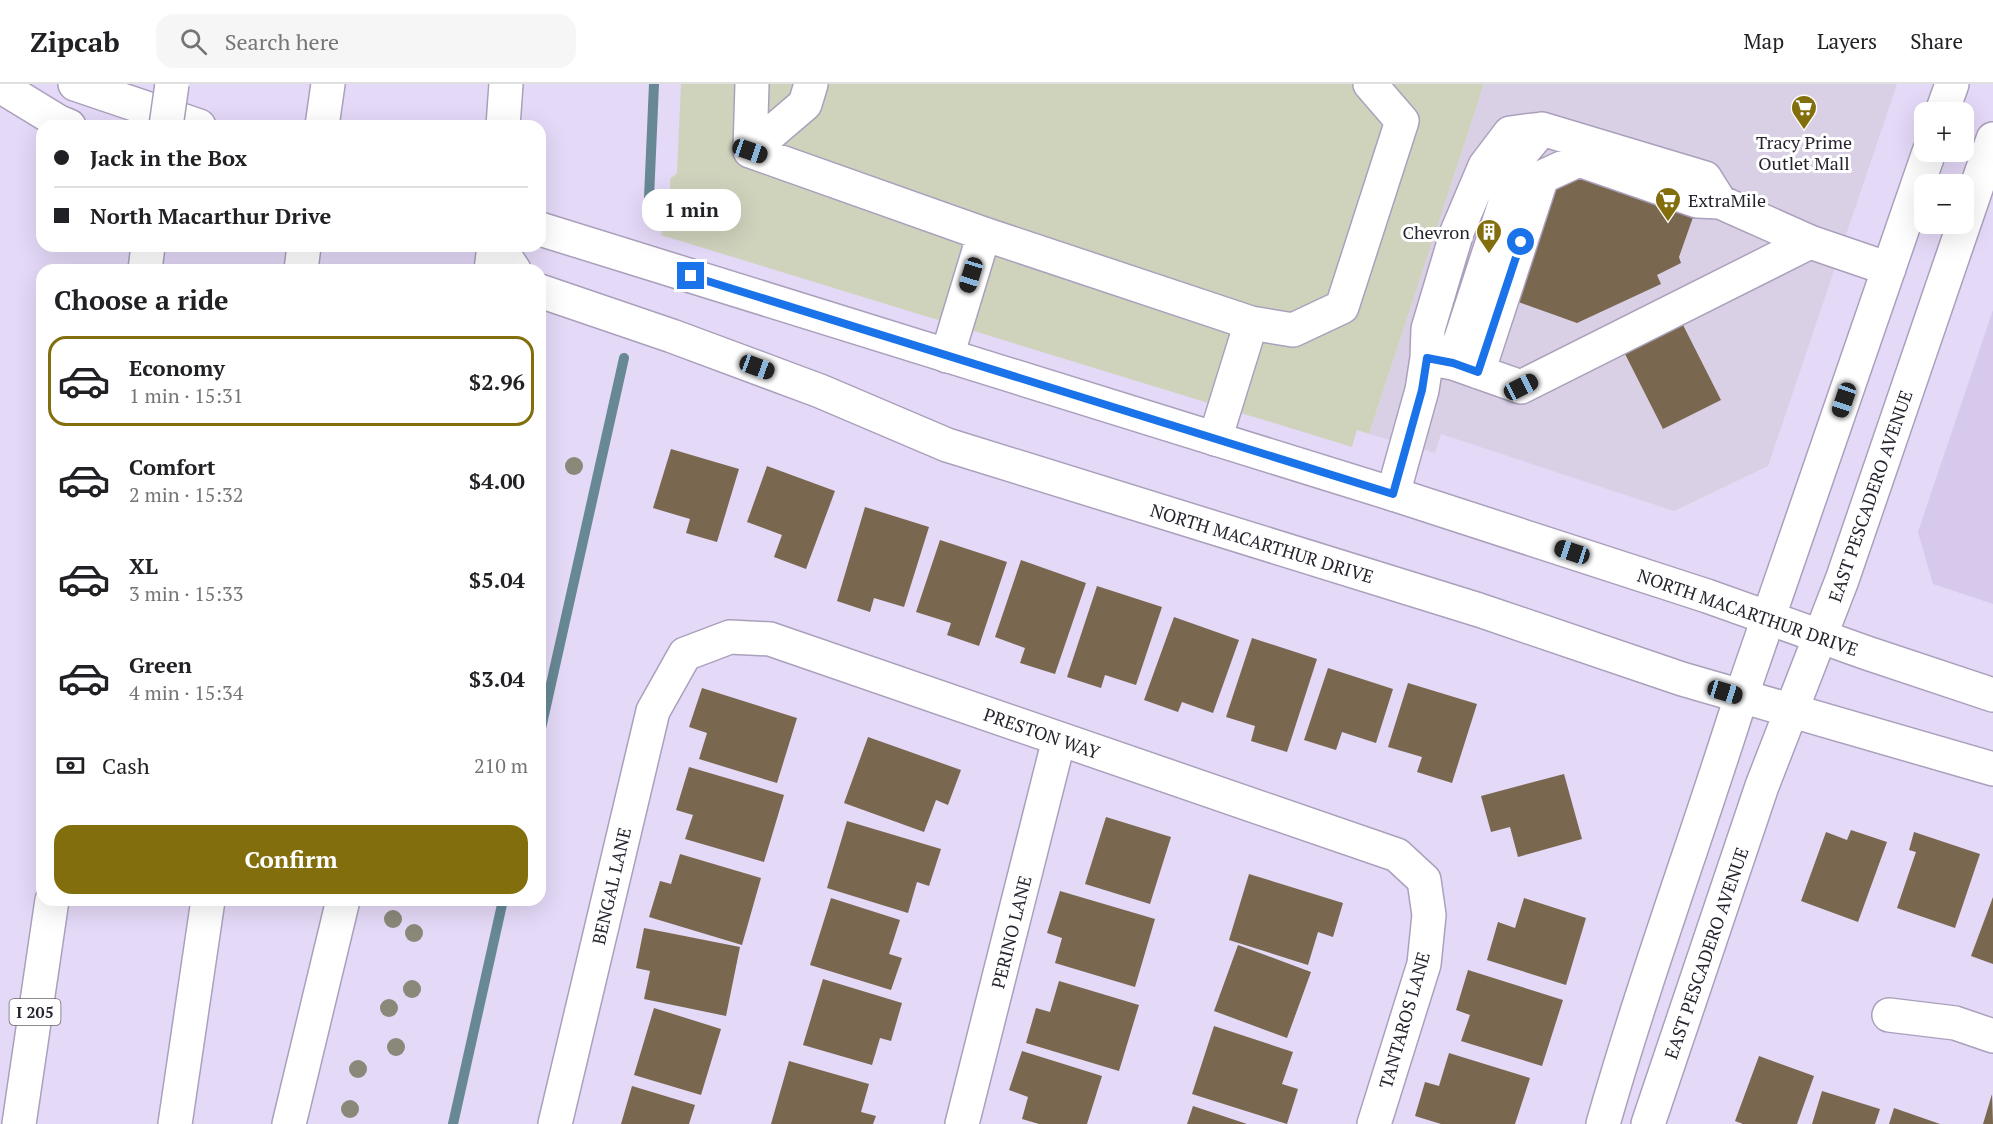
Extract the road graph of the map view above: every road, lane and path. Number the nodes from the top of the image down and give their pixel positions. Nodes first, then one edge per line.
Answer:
1 (75, 84) edge
2 (172, 84) edge
3 (328, 84) edge
4 (506, 84) edge
5 (752, 84) edge
6 (811, 84) edge
7 (1370, 84) edge
8 (1952, 84) edge
9 (0, 86) edge
10 (1946, 102) edge
11 (56, 120) edge
12 (167, 120) edge
13 (181, 120) edge
14 (323, 120) edge
15 (503, 120) edge
16 (1993, 141) edge
17 (750, 151) junction
18 (1926, 162) edge
19 (1720, 202) junction
20 (546, 231) edge
21 (984, 234) junction
22 (1810, 242) junction
23 (1889, 269) junction
24 (546, 293) edge
25 (1251, 323) junction
26 (947, 356) junction
27 (1453, 364) junction
28 (1215, 439) junction
29 (1393, 494) junction
30 (1768, 617) junction
31 (1820, 636) junction
32 (685, 654) joint
33 (1993, 694) edge
34 (1741, 697) junction
35 (1792, 711) junction
36 (1059, 739) junction
37 (1993, 769) edge
38 (1397, 855) joint
39 (51, 906) edge
40 (207, 906) edge
41 (342, 906) edge
42 (1889, 1015) dead end
43 (1993, 1036) edge
44 (19, 1124) edge
45 (175, 1124) edge
46 (289, 1124) edge
47 (555, 1124) edge
48 (962, 1124) edge
49 (1374, 1124) edge
50 (1603, 1124) edge
51 (1648, 1124) edge

1 - 13 main road
2 - 12 main road, bridge
3 - 14 main road
4 - 15 main road
5 - 17 main road
6 - 17 main road
7 - 25 main road
8 - 10 main road
9 - 11 main road
16 - 31 main road, EAST PESCADERO AVENUE
17 - 21 main road
18 - 23 main road
19 - 22 main road
19 - 27 main road
19 - 27 main road
20 - 26 main road, NORTH MACARTHUR DRIVE
21 - 25 main road
21 - 26 main road
22 - 23 main road
22 - 27 main road
23 - 30 main road
24 - 34 main road, NORTH MACARTHUR DRIVE
25 - 28 main road
26 - 28 main road, NORTH MACARTHUR DRIVE
27 - 29 main road
28 - 29 main road, NORTH MACARTHUR DRIVE
29 - 30 main road, NORTH MACARTHUR DRIVE
30 - 31 main road, NORTH MACARTHUR DRIVE
30 - 34 main road
31 - 33 main road, NORTH MACARTHUR DRIVE
31 - 35 main road, EAST PESCADERO AVENUE
32 - 36 main road, PRESTON WAY
32 - 47 main road, BENGAL LANE
34 - 35 main road, NORTH MACARTHUR DRIVE
34 - 50 main road
35 - 37 main road, NORTH MACARTHUR DRIVE
35 - 51 main road, EAST PESCADERO AVENUE
36 - 38 main road, PRESTON WAY
36 - 48 main road, PERINO LANE
38 - 49 main road, TANTAROS LANE
39 - 44 main road, I 205
40 - 45 main road
41 - 46 main road
42 - 43 main road

